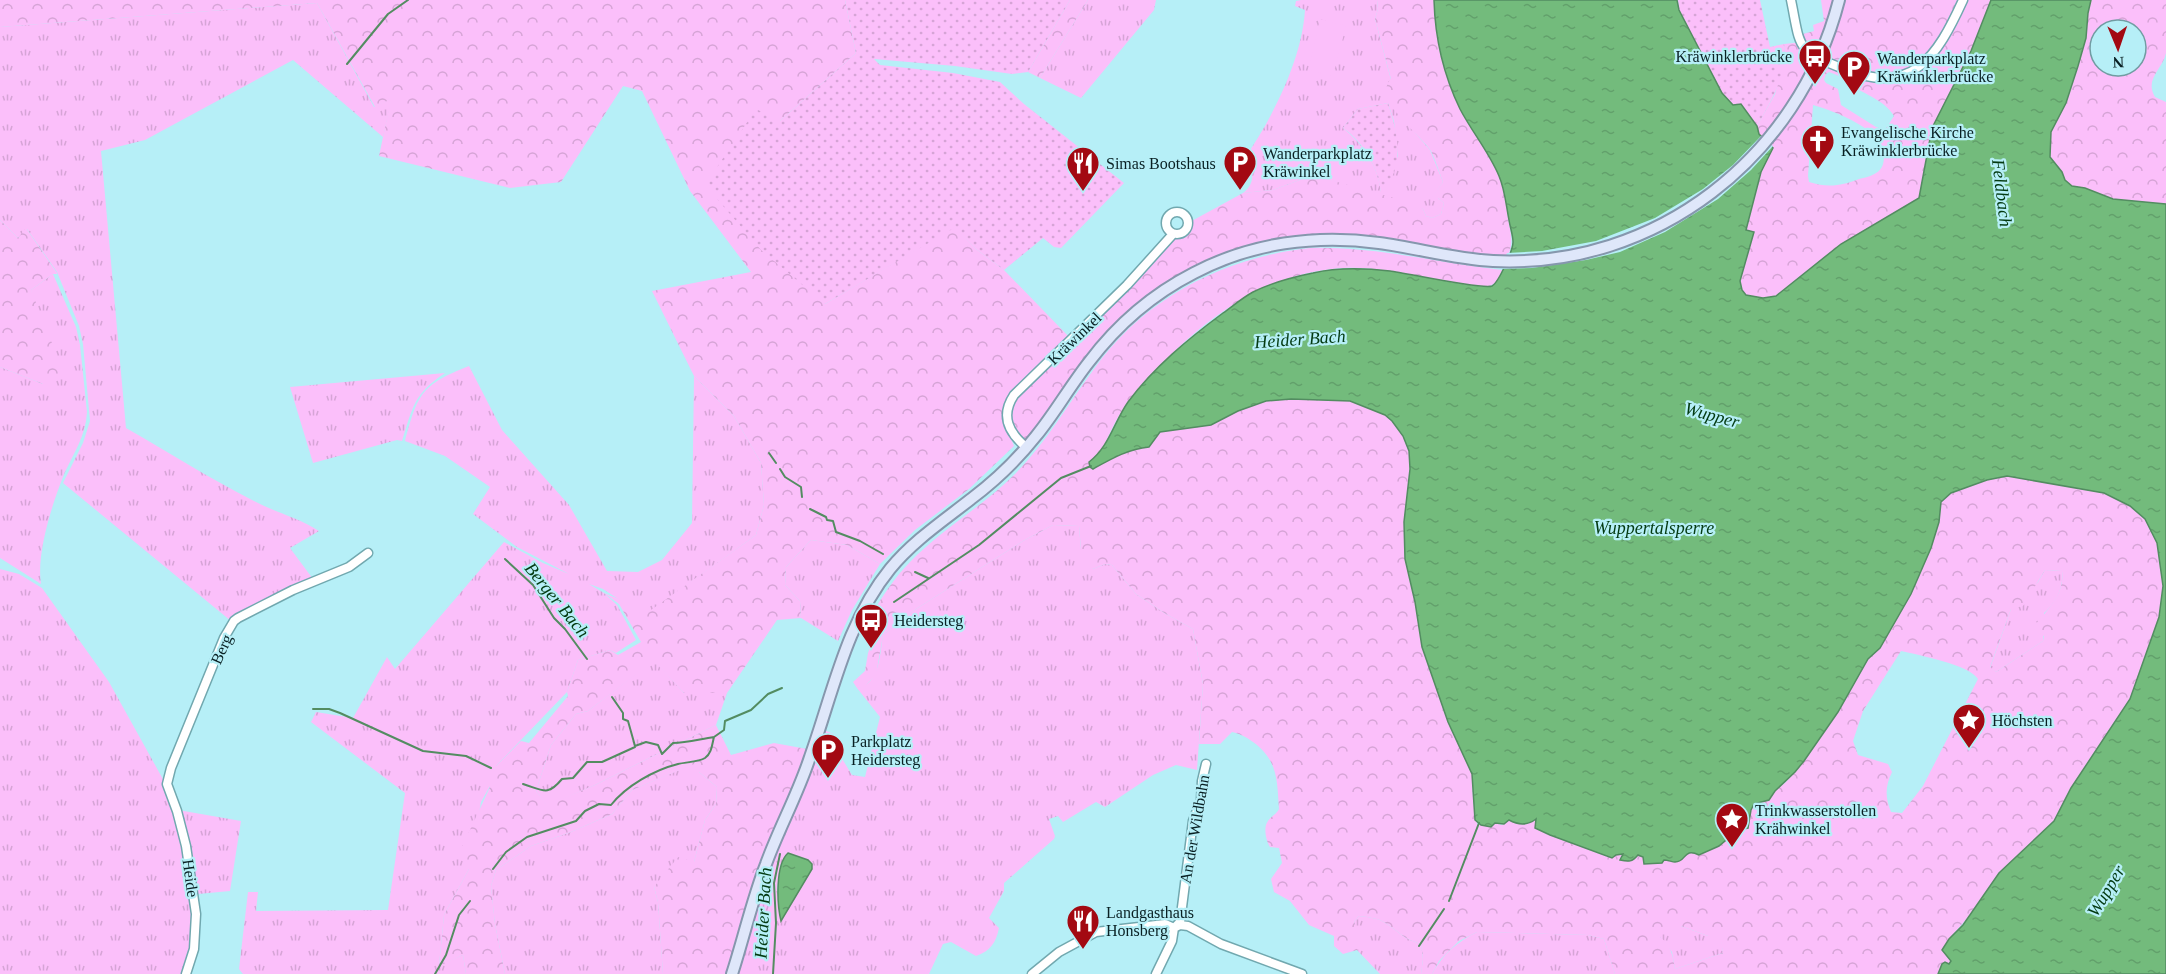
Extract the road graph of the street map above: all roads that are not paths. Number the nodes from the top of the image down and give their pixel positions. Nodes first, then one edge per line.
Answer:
1 (1791, 0) edge
2 (1839, 0) edge
3 (1963, 0) edge
4 (1818, 59) junction
5 (1173, 234) dead end
6 (1026, 447) junction
7 (368, 553) dead end
8 (1206, 764) dead end
9 (167, 784) joint
10 (1174, 928) junction
11 (186, 974) edge
12 (732, 974) edge
13 (1032, 974) edge
14 (1156, 974) edge
15 (1302, 974) edge

1 - 4 street
2 - 4 main road
3 - 4 street
4 - 6 main road
5 - 6 street, Kräwinkel
6 - 12 main road
7 - 9 street, Berg
8 - 10 street, An der Wildbahn
9 - 11 street, Heide
10 - 13 street
10 - 14 street, An der Wildbahn
10 - 15 street

